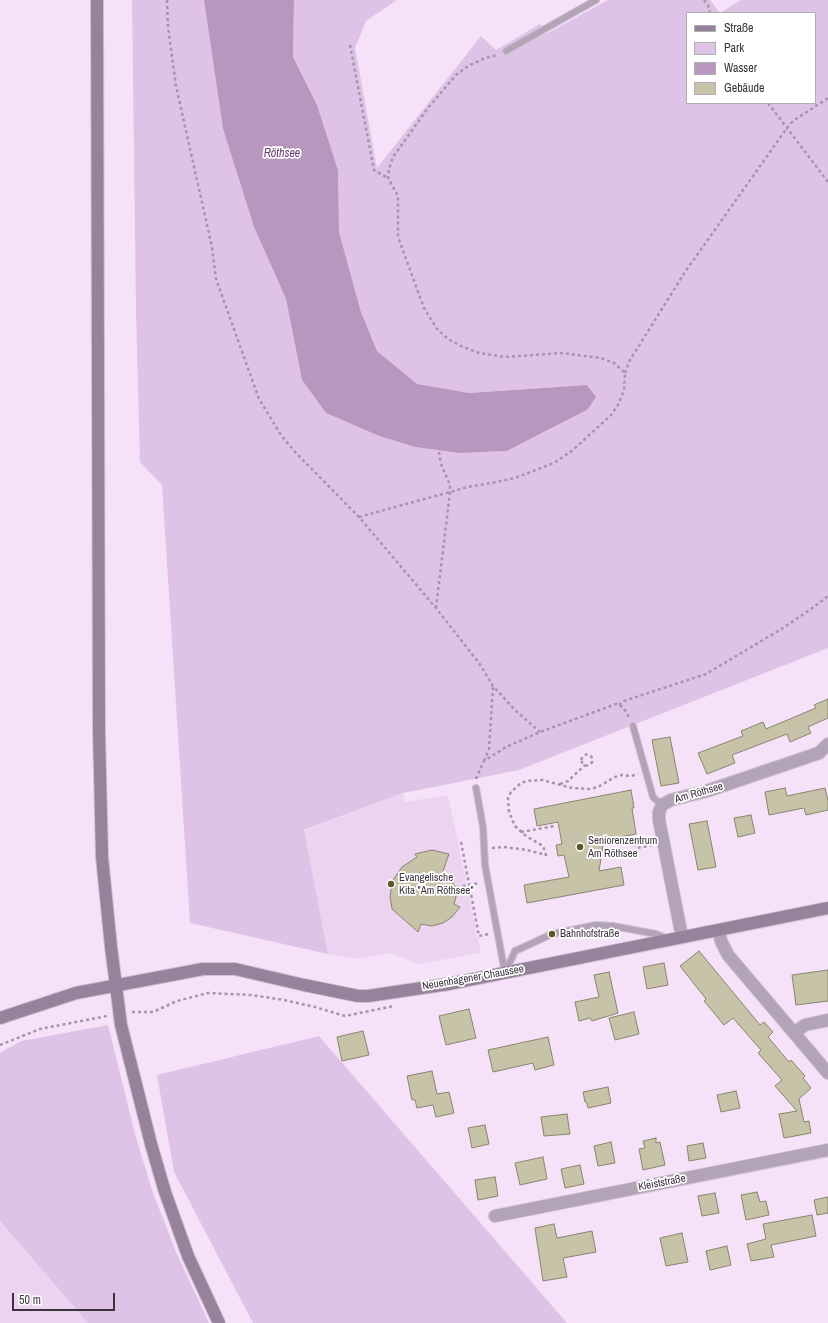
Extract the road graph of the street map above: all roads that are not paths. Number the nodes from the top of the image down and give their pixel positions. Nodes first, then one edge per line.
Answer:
1 (97, 0) edge
2 (596, 0) edge
3 (506, 51) road end
4 (633, 726) road end
5 (828, 744) edge
6 (823, 754) edge
7 (476, 788) road end
8 (662, 805) junction
9 (828, 908) edge
10 (720, 931) junction
11 (682, 937) junction
12 (669, 939) junction
13 (505, 973) junction
14 (117, 986) junction
15 (0, 1018) edge
16 (828, 1020) edge
17 (794, 1033) junction
18 (828, 1073) edge
19 (828, 1150) edge
20 (495, 1216) dead end
21 (219, 1323) edge

1 - 14 main road
2 - 3 lane
4 - 8 lane
5 - 6 street, Am Röthsee
6 - 8 street, Am Röthsee
7 - 13 lane
8 - 11 street, Am Röthsee
9 - 10 main road, Neuenhagener Chaussee
10 - 11 main road, Neuenhagener Chaussee
10 - 17 street
11 - 12 main road, Neuenhagener Chaussee
12 - 13 main road, Neuenhagener Chaussee
12 - 13 lane
13 - 14 main road, Neuenhagener Chaussee
14 - 15 main road, Neuenhagener Chaussee
14 - 21 main road
16 - 17 street
17 - 18 street
19 - 20 street, Kleiststraße

